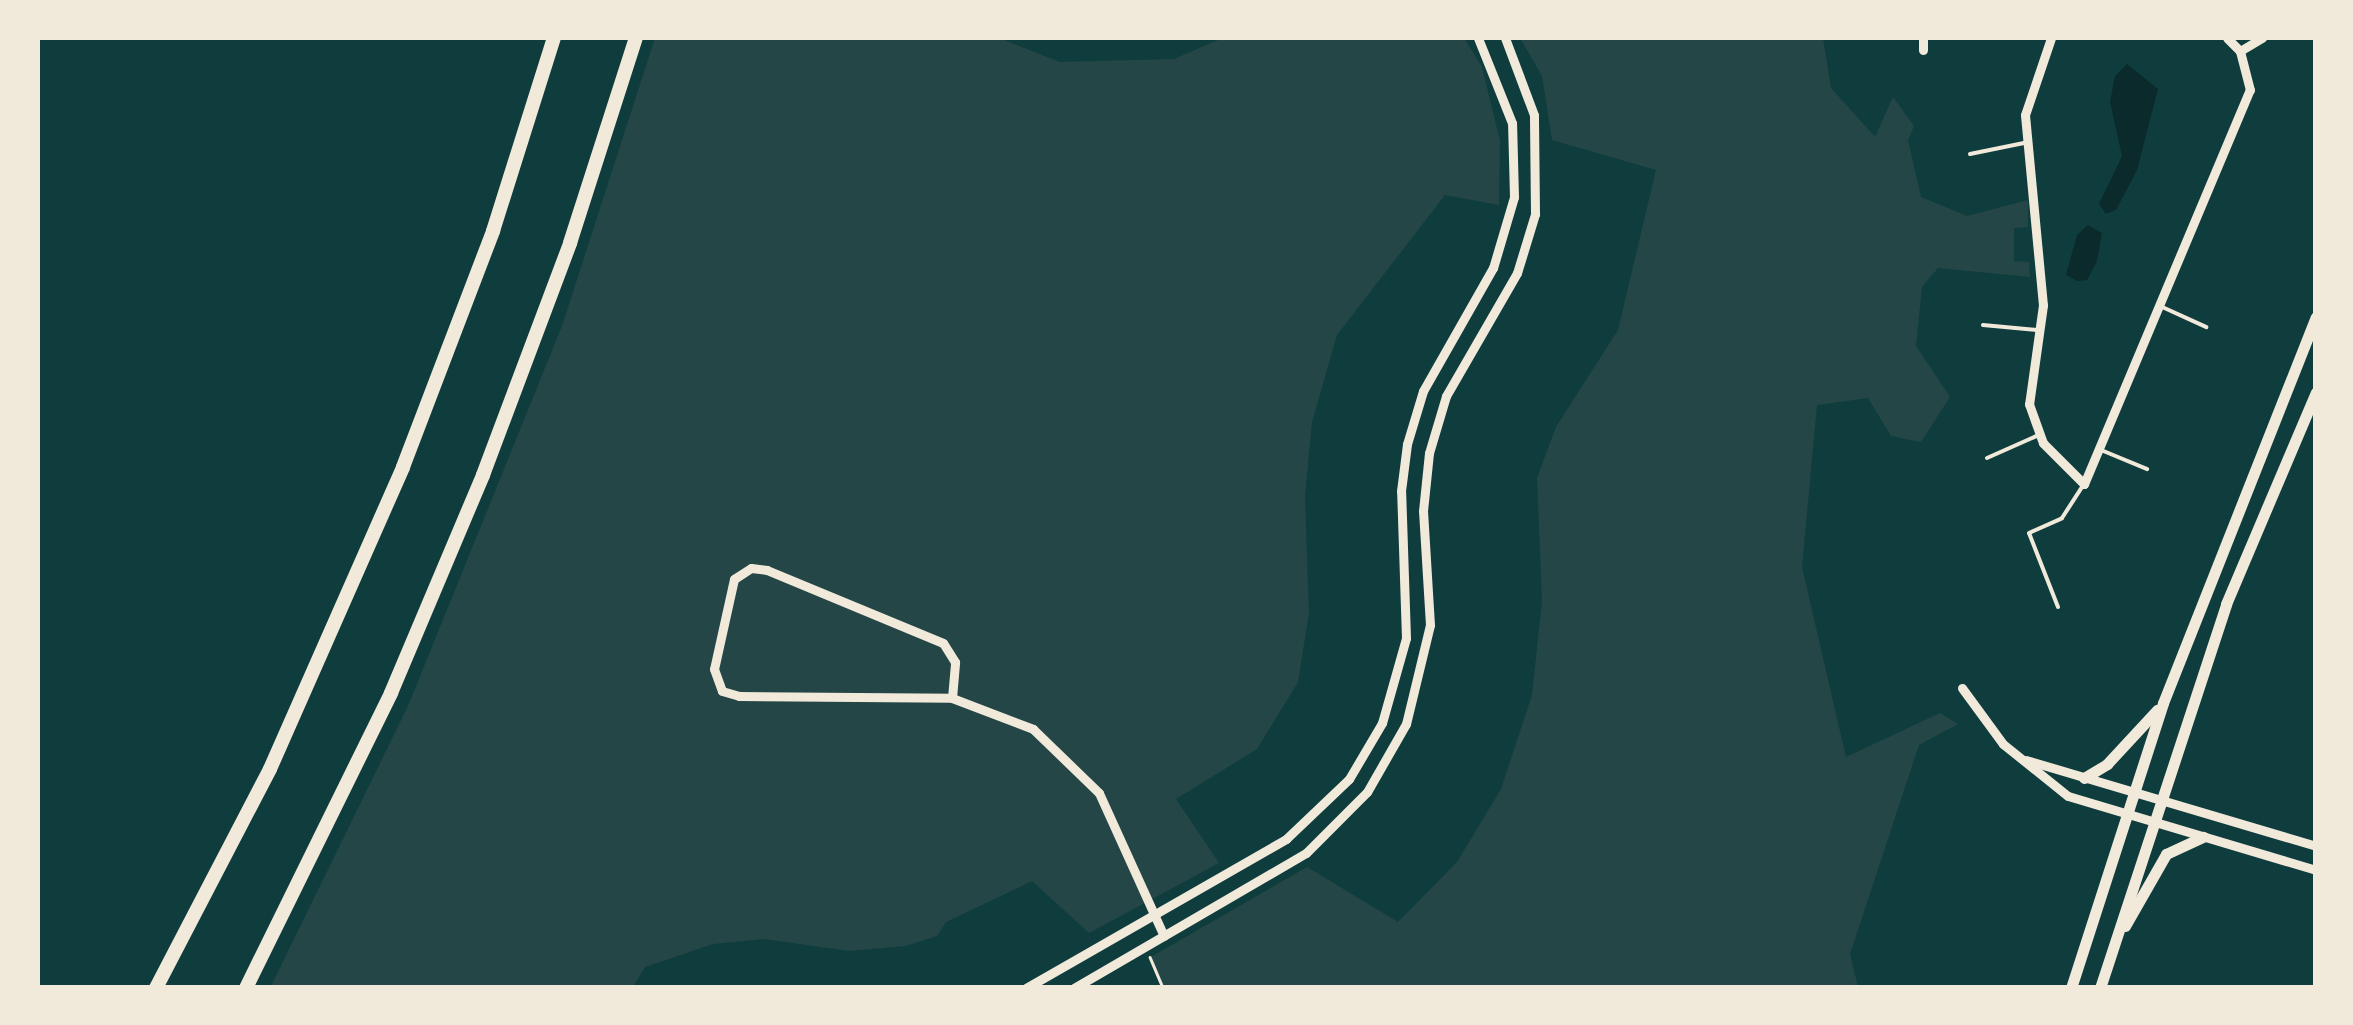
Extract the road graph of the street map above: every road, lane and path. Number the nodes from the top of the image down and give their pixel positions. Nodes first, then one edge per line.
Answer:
1 (554, 38) edge
2 (636, 38) edge
3 (1478, 38) edge
4 (1505, 38) edge
5 (1923, 38) edge
6 (2052, 38) edge
7 (2228, 38) edge
8 (2245, 38) edge
9 (2262, 38) edge
10 (1923, 50) dead end
11 (2240, 50) junction
12 (2029, 142) junction
13 (1970, 154) dead end
14 (2160, 306) junction
15 (2316, 317) edge
16 (1983, 325) dead end
17 (2206, 326) dead end
18 (2041, 330) junction
19 (2316, 392) edge
20 (2038, 435) junction
21 (2101, 450) junction
22 (1988, 458) dead end
23 (2147, 469) dead end
24 (1401, 477) junction
25 (1425, 478) junction
26 (2084, 484) junction
27 (2058, 607) dead end
28 (1962, 688) dead end
29 (952, 698) junction
30 (2162, 704) junction
31 (1368, 749) junction
32 (2024, 760) junction
33 (1388, 761) junction
34 (2084, 778) junction
35 (2130, 792) junction
36 (2161, 800) junction
37 (2125, 814) junction
38 (2154, 823) junction
39 (2203, 837) junction
40 (2316, 846) edge
41 (2316, 870) edge
42 (1154, 915) junction
43 (1164, 936) junction
44 (1146, 947) junction
45 (2110, 956) junction
46 (156, 988) edge
47 (246, 988) edge
48 (1026, 988) edge
49 (1074, 988) edge
50 (1163, 988) edge
51 (2071, 988) edge
52 (2100, 988) edge

1 - 46 highway
2 - 47 highway
3 - 24 street
4 - 25 street
5 - 10 street
6 - 12 street
7 - 11 street
8 - 11 street
9 - 11 street
11 - 14 street
12 - 13 lane
12 - 18 street
14 - 17 lane
14 - 21 street
15 - 30 main road
16 - 18 lane
18 - 20 street
19 - 36 main road
20 - 22 lane
20 - 26 street
21 - 23 lane
21 - 26 street
24 - 25 street
24 - 31 street
25 - 33 street
26 - 27 lane
28 - 32 street
29 - 29 street
29 - 42 street
30 - 34 main road
30 - 35 main road
31 - 33 street
31 - 42 street
32 - 34 street
32 - 37 street
33 - 43 street
34 - 35 street
35 - 36 street
35 - 37 main road
36 - 38 main road
36 - 40 street
37 - 38 street
37 - 51 main road
38 - 39 street
38 - 45 main road
39 - 41 street
39 - 45 main road
42 - 43 street
42 - 48 street
43 - 44 street
44 - 49 street
44 - 50 path
45 - 52 main road

